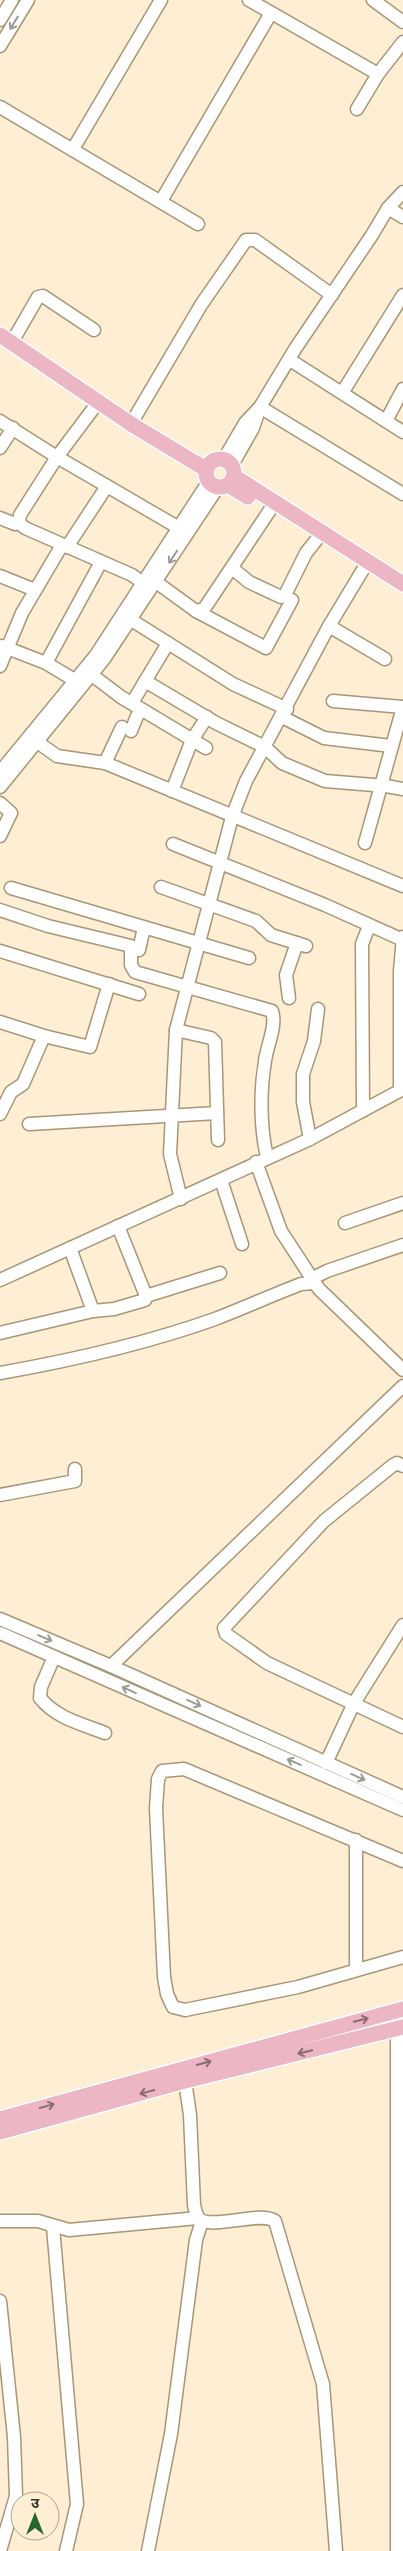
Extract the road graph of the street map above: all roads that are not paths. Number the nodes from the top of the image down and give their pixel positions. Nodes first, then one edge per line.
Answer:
1 (12, 0) edge
2 (28, 0) edge
3 (161, 0) edge
4 (249, 0) edge
5 (373, 0) edge
6 (270, 13) junction
7 (0, 20) edge
8 (403, 22) edge
9 (403, 42) edge
10 (0, 46) edge
11 (378, 74) junction
12 (0, 107) edge
13 (358, 109) dead end
14 (73, 149) junction
15 (403, 192) edge
16 (161, 201) junction
17 (388, 208) junction
18 (403, 217) edge
19 (198, 224) dead end
20 (332, 294) junction
21 (403, 295) edge
22 (94, 330) dead end
23 (6, 338) edge
24 (290, 360) junction
25 (403, 389) edge
26 (342, 393) junction
27 (99, 401) junction
28 (260, 408) junction
29 (135, 417) junction
30 (0, 420) edge
31 (386, 421) junction
32 (13, 428) junction
33 (403, 432) edge
34 (0, 448) edge
35 (57, 456) junction
36 (220, 473) junction
37 (107, 486) junction
38 (403, 494) edge
39 (270, 510) junction
40 (0, 518) edge
41 (18, 523) junction
42 (184, 530) junction
43 (320, 534) junction
44 (64, 546) junction
45 (101, 562) junction
46 (367, 563) junction
47 (232, 568) junction
48 (0, 576) edge
49 (150, 583) junction
50 (403, 584) edge
51 (35, 590) junction
52 (292, 600) dead end
53 (196, 611) junction
54 (127, 617) junction
55 (329, 626) junction
56 (168, 643) junction
57 (4, 646) edge
58 (385, 660) dead end
59 (46, 663) junction
60 (0, 666) edge
61 (92, 675) junction
62 (145, 680) junction
63 (76, 681) junction
64 (333, 701) dead end
65 (137, 706) junction
66 (403, 707) edge
67 (284, 713) junction
68 (207, 718) junction
69 (192, 740) junction
70 (36, 741) junction
71 (391, 746) junction
72 (265, 747) junction
73 (206, 748) dead end
74 (105, 763) junction
75 (0, 772) edge
76 (380, 785) junction
77 (0, 787) edge
78 (403, 790) edge
79 (172, 791) junction
80 (0, 803) edge
81 (232, 816) junction
82 (0, 836) edge
83 (364, 843) dead end
84 (173, 844) dead end
85 (220, 862) junction
86 (403, 886) edge
87 (161, 887) dead end
88 (208, 906) junction
89 (4, 911) edge
90 (369, 926) junction
91 (144, 928) junction
92 (403, 939) edge
93 (199, 944) junction
94 (139, 950) dead end
95 (0, 951) edge
96 (248, 958) dead end
97 (109, 984) junction
98 (187, 987) junction
99 (140, 994) dead end
100 (289, 998) dead end
101 (318, 1009) dead end
102 (0, 1022) edge
103 (176, 1030) junction
104 (44, 1036) junction
105 (402, 1090) edge
106 (363, 1110) junction
107 (217, 1113) junction
108 (0, 1114) edge
109 (171, 1115) junction
110 (29, 1124) dead end
111 (310, 1139) junction
112 (218, 1140) dead end
113 (262, 1160) junction
114 (221, 1180) junction
115 (180, 1199) junction
116 (403, 1203) edge
117 (345, 1223) dead end
118 (118, 1226) junction
119 (242, 1244) dead end
120 (403, 1245) edge
121 (70, 1248) junction
122 (220, 1272) dead end
123 (0, 1280) edge
124 (314, 1281) junction
125 (146, 1296) junction
126 (94, 1311) junction
127 (0, 1333) edge
128 (403, 1370) edge
129 (0, 1373) edge
130 (403, 1386) edge
131 (403, 1466) edge
132 (75, 1468) dead end
133 (0, 1495) edge
134 (0, 1619) edge
135 (403, 1625) edge
136 (0, 1633) edge
137 (54, 1657) junction
138 (112, 1666) junction
139 (354, 1703) junction
140 (403, 1727) edge
141 (105, 1733) dead end
142 (326, 1763) junction
143 (403, 1797) edge
144 (403, 1810) edge
145 (356, 1840) junction
146 (403, 1861) edge
147 (403, 1957) edge
148 (356, 1970) junction
149 (403, 2009) edge
150 (400, 2028) edge
151 (185, 2081) junction
152 (0, 2118) edge
153 (0, 2132) edge
154 (200, 2219) junction
155 (0, 2220) edge
156 (53, 2227) junction
157 (0, 2301) edge
158 (0, 2551) edge
159 (66, 2551) edge
160 (148, 2551) edge
161 (336, 2551) edge
162 (397, 2551) edge

1 - 7 street
2 -> 10 street
3 - 14 street
4 - 6 street
5 - 8 street
6 - 11 street
6 - 16 street
9 - 11 street
11 - 13 street
12 - 14 street
14 - 16 street
15 - 17 street
16 - 19 street
17 - 18 street
17 - 20 street
20 - 24 street
20 - 29 street
21 - 26 street
22 - 23 street
23 - 27 main road
24 - 26 street
24 - 28 street
25 - 31 street
26 - 31 street
27 - 29 main road
27 - 35 street
27 - 36 main road
28 - 36 street
28 - 38 street
29 - 36 main road
30 - 32 street
31 - 33 street
32 - 34 street
32 - 35 street
35 - 37 street
35 - 41 street
36 - 39 main road
36 - 42 street
36 - 43 main road
37 - 42 street
37 - 44 street
39 - 43 main road
39 - 47 street
40 - 41 street
41 - 44 street
42 - 49 street
43 - 46 main road
43 - 47 street
44 - 45 street
44 - 51 street
45 - 49 street
45 - 59 street
46 - 50 main road
46 - 55 street
47 - 53 street
48 - 51 street
49 - 53 street
49 - 54 street
51 - 57 street
52 - 53 street
54 - 56 street
54 - 61 street
54 - 63 street
55 - 58 street
55 - 67 street
56 - 62 street
56 - 67 street
57 - 59 street
57 - 60 street
59 - 63 street
61 - 65 street
61 - 70 street
62 - 65 street
62 - 68 street
63 - 75 street
64 - 66 street
65 - 69 street
65 - 74 street
66 - 71 street
67 - 71 street
67 - 72 street
68 - 69 street
68 - 72 street
69 - 73 street
69 - 79 street
70 - 74 street
70 - 77 street
71 - 76 street
72 - 76 street
72 - 81 street
74 - 79 street
76 - 78 street
76 - 83 street
79 - 81 street
80 - 82 street
81 - 85 street
81 - 86 street
84 - 85 street
85 - 88 street
85 - 90 street
87 - 88 street
88 - 93 street
88 - 100 street
89 - 91 street
89 - 98 street
90 - 92 street
90 - 106 street
91 - 93 street
91 - 94 street
92 - 105 street
93 - 96 street
93 - 98 street
95 - 97 street
97 - 99 street
97 - 104 street
98 - 103 street
98 - 113 street
101 - 111 street
102 - 104 street
103 - 107 street
103 - 109 street
104 - 108 street
105 - 106 street
106 - 111 street
107 - 109 street
107 - 112 street
109 - 110 street
109 - 115 street
111 - 113 street
113 - 114 street
113 - 124 street
114 - 115 street
114 - 119 street
115 - 118 street
116 - 117 street
118 - 121 street
118 - 125 street
120 - 124 street
121 - 123 street
121 - 126 street
122 - 125 street
124 - 128 street
124 - 129 street
125 - 126 street
126 - 127 street
130 - 138 street
131 - 139 street
132 - 133 street
134 -> 138 street
135 - 139 street
136 - 137 street
137 - 141 street
144 -> 137 street
138 -> 142 street
139 - 140 street
139 - 142 street
142 -> 143 street
145 - 146 street
145 - 148 street
145 - 148 street
147 - 148 street
152 -> 149 main road
150 -> 151 main road
150 - 162 street
151 -> 153 main road
151 - 154 street
154 - 156 street
154 - 160 street
154 - 161 street
155 - 156 street
156 - 159 street
157 - 158 street

